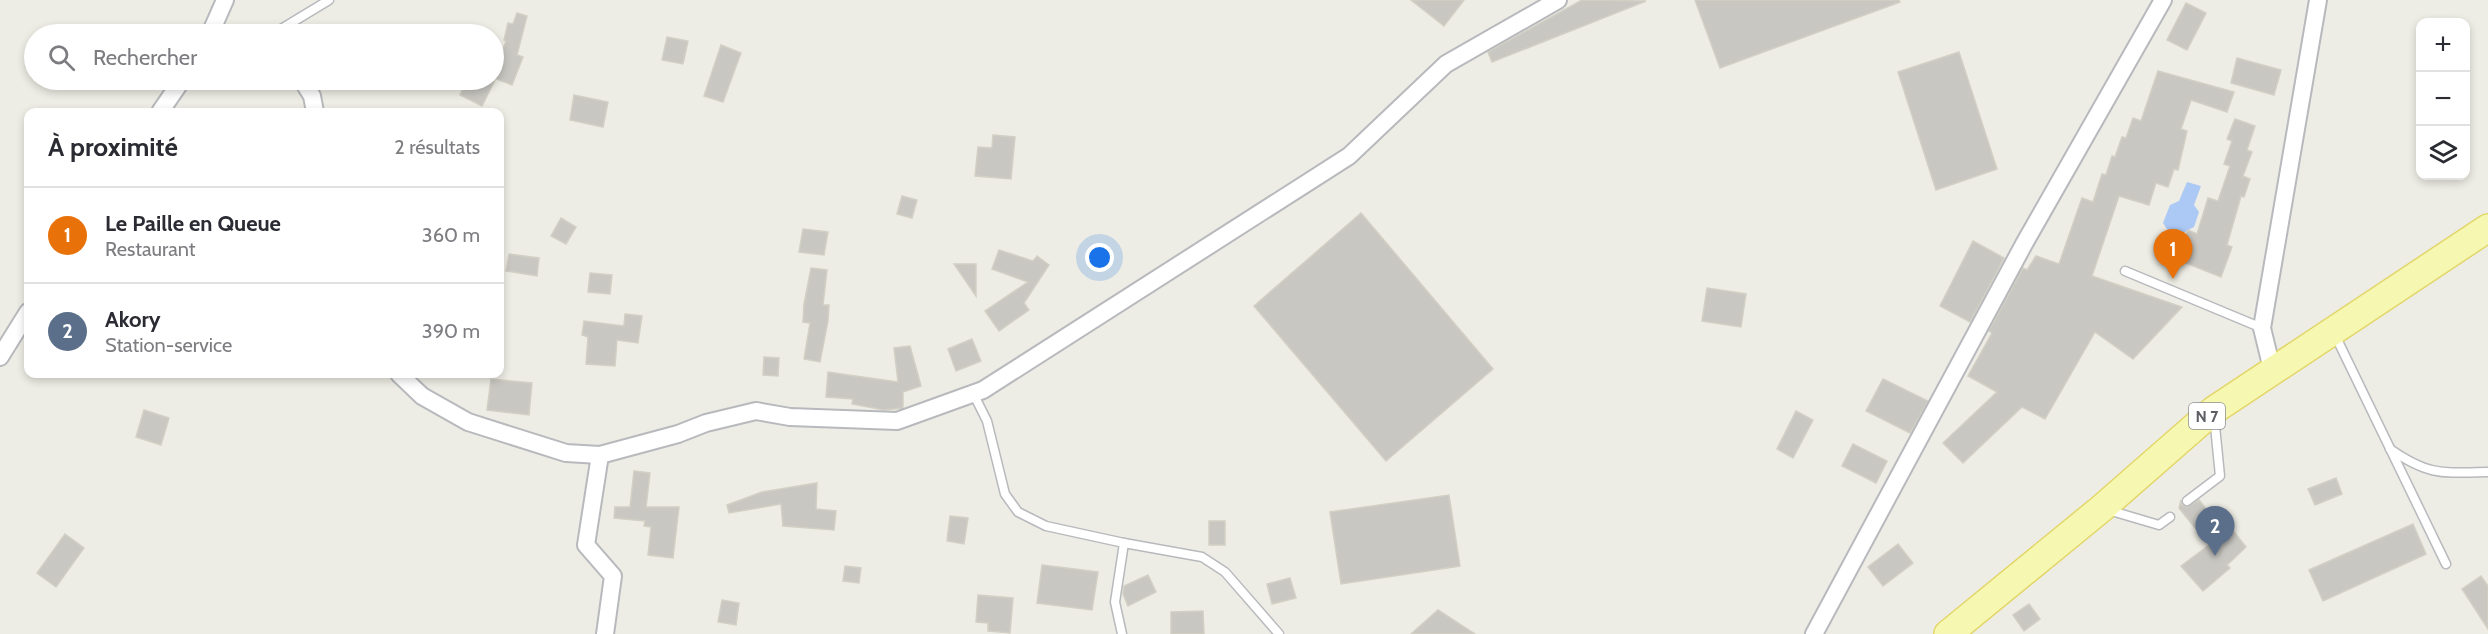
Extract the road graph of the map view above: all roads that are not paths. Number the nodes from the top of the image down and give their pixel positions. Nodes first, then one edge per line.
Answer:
1 (225, 0) edge
2 (329, 0) edge
3 (1558, 0) edge
4 (2163, 0) edge
5 (2318, 0) edge
6 (214, 24) edge
7 (289, 24) edge
8 (175, 90) edge
9 (308, 90) edge
10 (163, 108) edge
11 (314, 108) edge
12 (2488, 228) edge
13 (2125, 271) dead end
14 (24, 318) edge
15 (2262, 328) junction
16 (2332, 329) junction
17 (0, 357) edge
18 (2272, 369) junction
19 (403, 378) edge
20 (973, 393) junction
21 (2214, 410) junction
22 (2390, 449) junction
23 (600, 454) junction
24 (2488, 472) edge
25 (2187, 501) dead end
26 (2102, 508) junction
27 (2170, 517) dead end
28 (1124, 543) junction
29 (2446, 564) dead end
30 (605, 634) edge
31 (1122, 634) edge
32 (1279, 634) edge
33 (1814, 634) edge
34 (1948, 634) edge

1 - 6 street
2 - 7 lane
3 - 20 street
4 - 33 street
5 - 15 street
8 - 10 street
9 - 11 street
12 - 16 main road, N 7
13 - 15 lane
14 - 17 street
15 - 18 street
16 - 18 main road, N 7
16 - 22 lane
18 - 21 main road, N 7
19 - 23 street
20 - 23 street
20 - 28 lane
21 - 25 lane
21 - 26 main road, N 7
22 - 24 lane
22 - 29 lane
23 - 30 street
26 - 27 lane
26 - 34 main road, N 7
28 - 31 lane
28 - 32 lane

